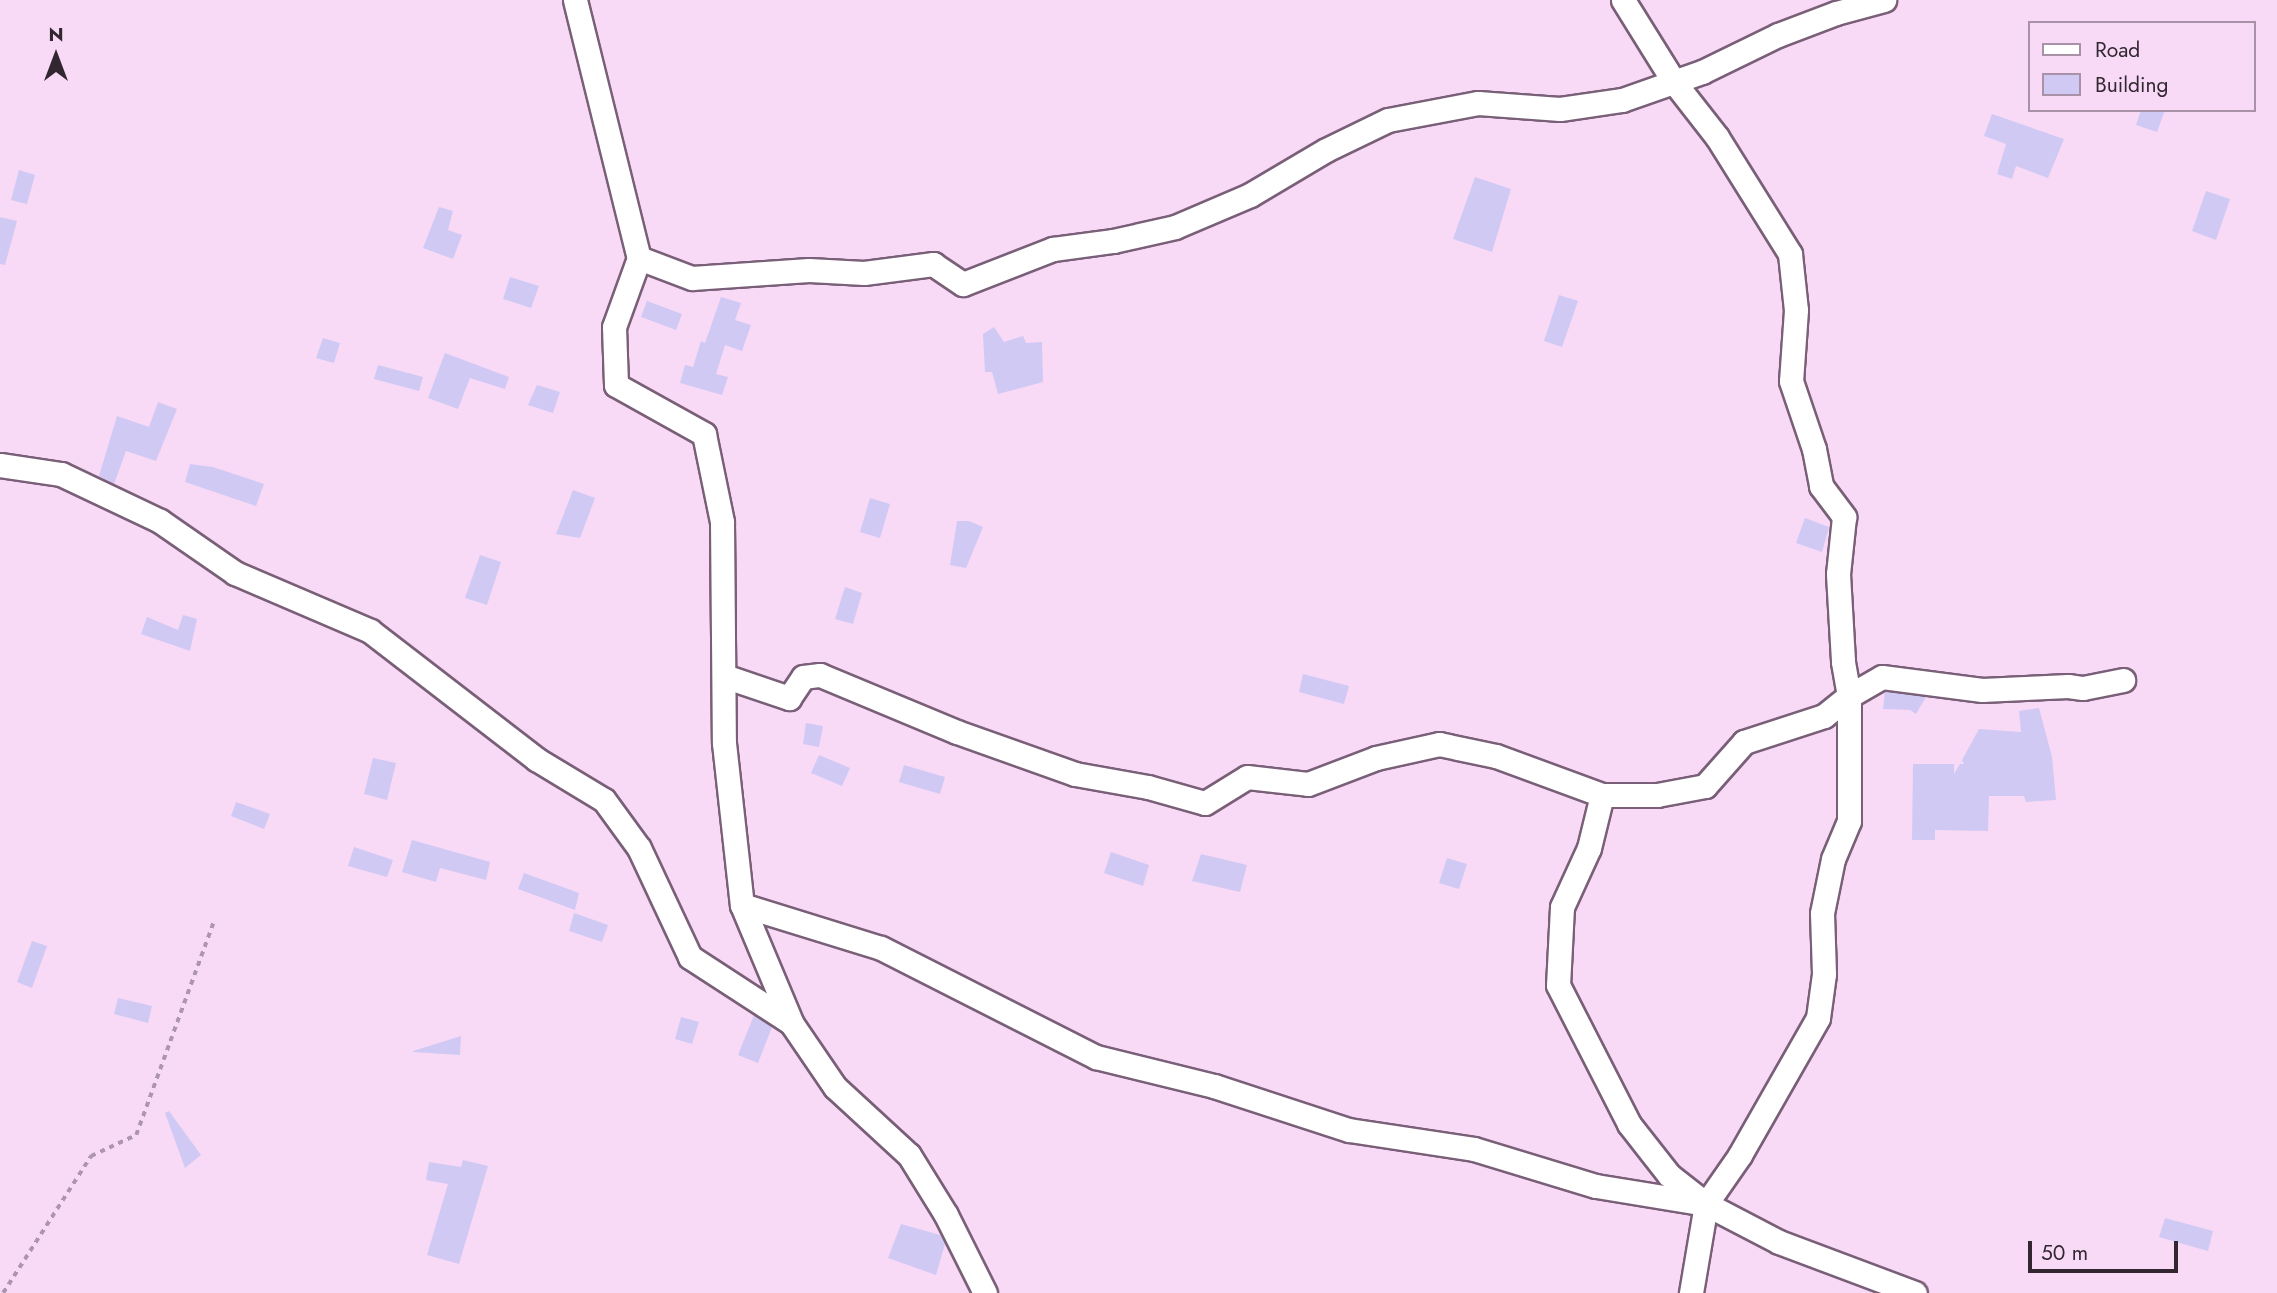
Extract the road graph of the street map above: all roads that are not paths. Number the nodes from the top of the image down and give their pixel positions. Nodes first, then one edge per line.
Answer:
1 (575, 0) edge
2 (1623, 0) edge
3 (1884, 0) edge
4 (1674, 82) junction
5 (639, 258) junction
6 (0, 465) edge
7 (724, 676) junction
8 (2123, 680) dead end
9 (1849, 696) junction
10 (1602, 794) junction
11 (742, 905) junction
12 (792, 1024) junction
13 (1706, 1204) junction
14 (985, 1293) edge
15 (1692, 1293) edge
16 (1915, 1293) edge

1 - 5 street
2 - 4 street
3 - 4 street
4 - 5 street
4 - 9 street
5 - 7 street
6 - 12 street
7 - 10 street
7 - 11 street
8 - 9 street
9 - 10 street
9 - 13 street
10 - 13 street
11 - 12 street
11 - 13 street
12 - 14 street
13 - 15 street
13 - 16 street

